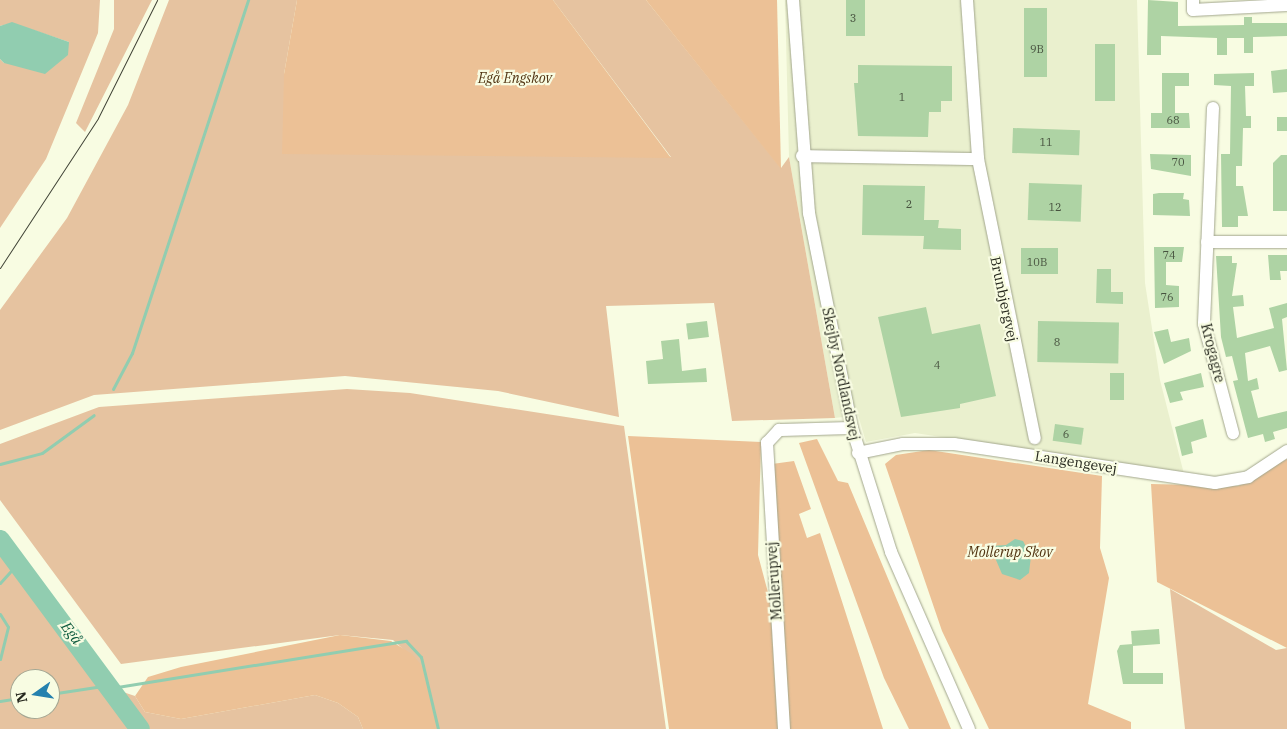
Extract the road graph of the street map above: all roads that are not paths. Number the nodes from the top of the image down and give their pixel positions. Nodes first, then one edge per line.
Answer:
1 (793, 0) edge
2 (968, 0) edge
3 (1193, 0) edge
4 (1287, 5) edge
5 (1213, 108) dead end
6 (802, 156) junction
7 (978, 159) junction
8 (1207, 242) junction
9 (1287, 242) edge
10 (852, 428) junction
11 (1233, 433) dead end
12 (1035, 438) dead end
13 (1287, 452) edge
14 (858, 453) junction
15 (784, 729) edge
16 (968, 729) edge

1 - 6 street, Skejby Nordlandsvej
2 - 7 street, Brunbjergvej
3 - 4 street
5 - 8 street, Krogagre
6 - 7 street
6 - 10 street, Skejby Nordlandsvej
7 - 12 street, Brunbjergvej
8 - 9 street
8 - 11 street, Krogagre
10 - 14 street, Skejby Nordlandsvej
10 - 15 street, Mollerupvej
13 - 14 street, Langengevej
14 - 16 street, Skejby Nordlandsvej

